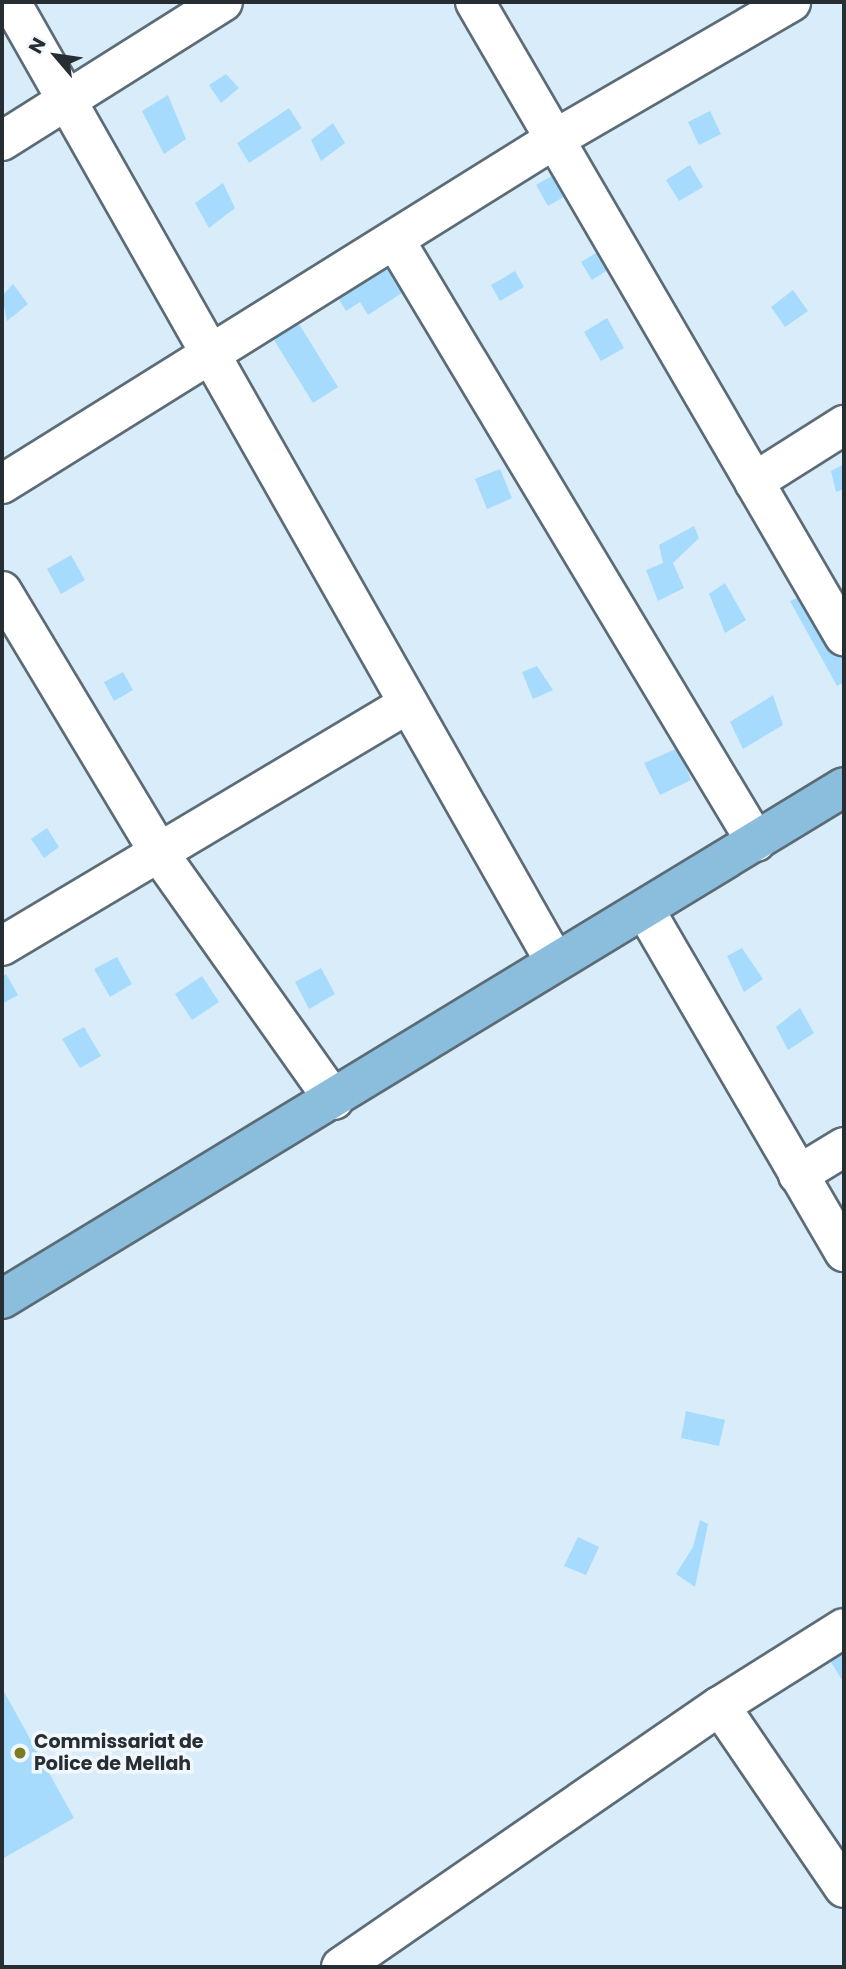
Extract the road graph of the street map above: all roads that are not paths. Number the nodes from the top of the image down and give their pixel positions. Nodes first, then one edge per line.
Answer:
1 (10, 2) edge
2 (223, 2) edge
3 (475, 2) edge
4 (791, 2) edge
5 (65, 101) junction
6 (555, 139) junction
7 (2, 141) edge
8 (395, 240) junction
9 (211, 357) junction
10 (844, 425) edge
11 (754, 482) junction
12 (2, 484) edge
13 (2, 591) edge
14 (844, 636) edge
15 (408, 705) junction
16 (844, 787) edge
17 (756, 842) junction
18 (161, 856) junction
19 (645, 911) junction
20 (2, 946) edge
21 (555, 962) junction
22 (334, 1100) junction
23 (844, 1147) edge
24 (798, 1174) junction
25 (844, 1252) edge
26 (2, 1299) edge
27 (844, 1628) edge
28 (720, 1706) junction
29 (844, 1888) edge
30 (341, 1967) edge

1 - 5 street
2 - 5 street
3 - 6 street
4 - 6 street
5 - 7 street
5 - 9 street
6 - 8 street
6 - 11 street
8 - 9 street
8 - 17 street
9 - 12 street
9 - 15 street
10 - 11 street
11 - 14 street
13 - 18 street
15 - 18 street
15 - 21 street
16 - 17 main road
17 - 19 main road
18 - 20 street
18 - 22 street
19 - 21 main road
19 - 24 street
21 - 22 main road
22 - 26 main road
23 - 24 street
24 - 25 street
27 - 28 street
28 - 29 street
28 - 30 street

